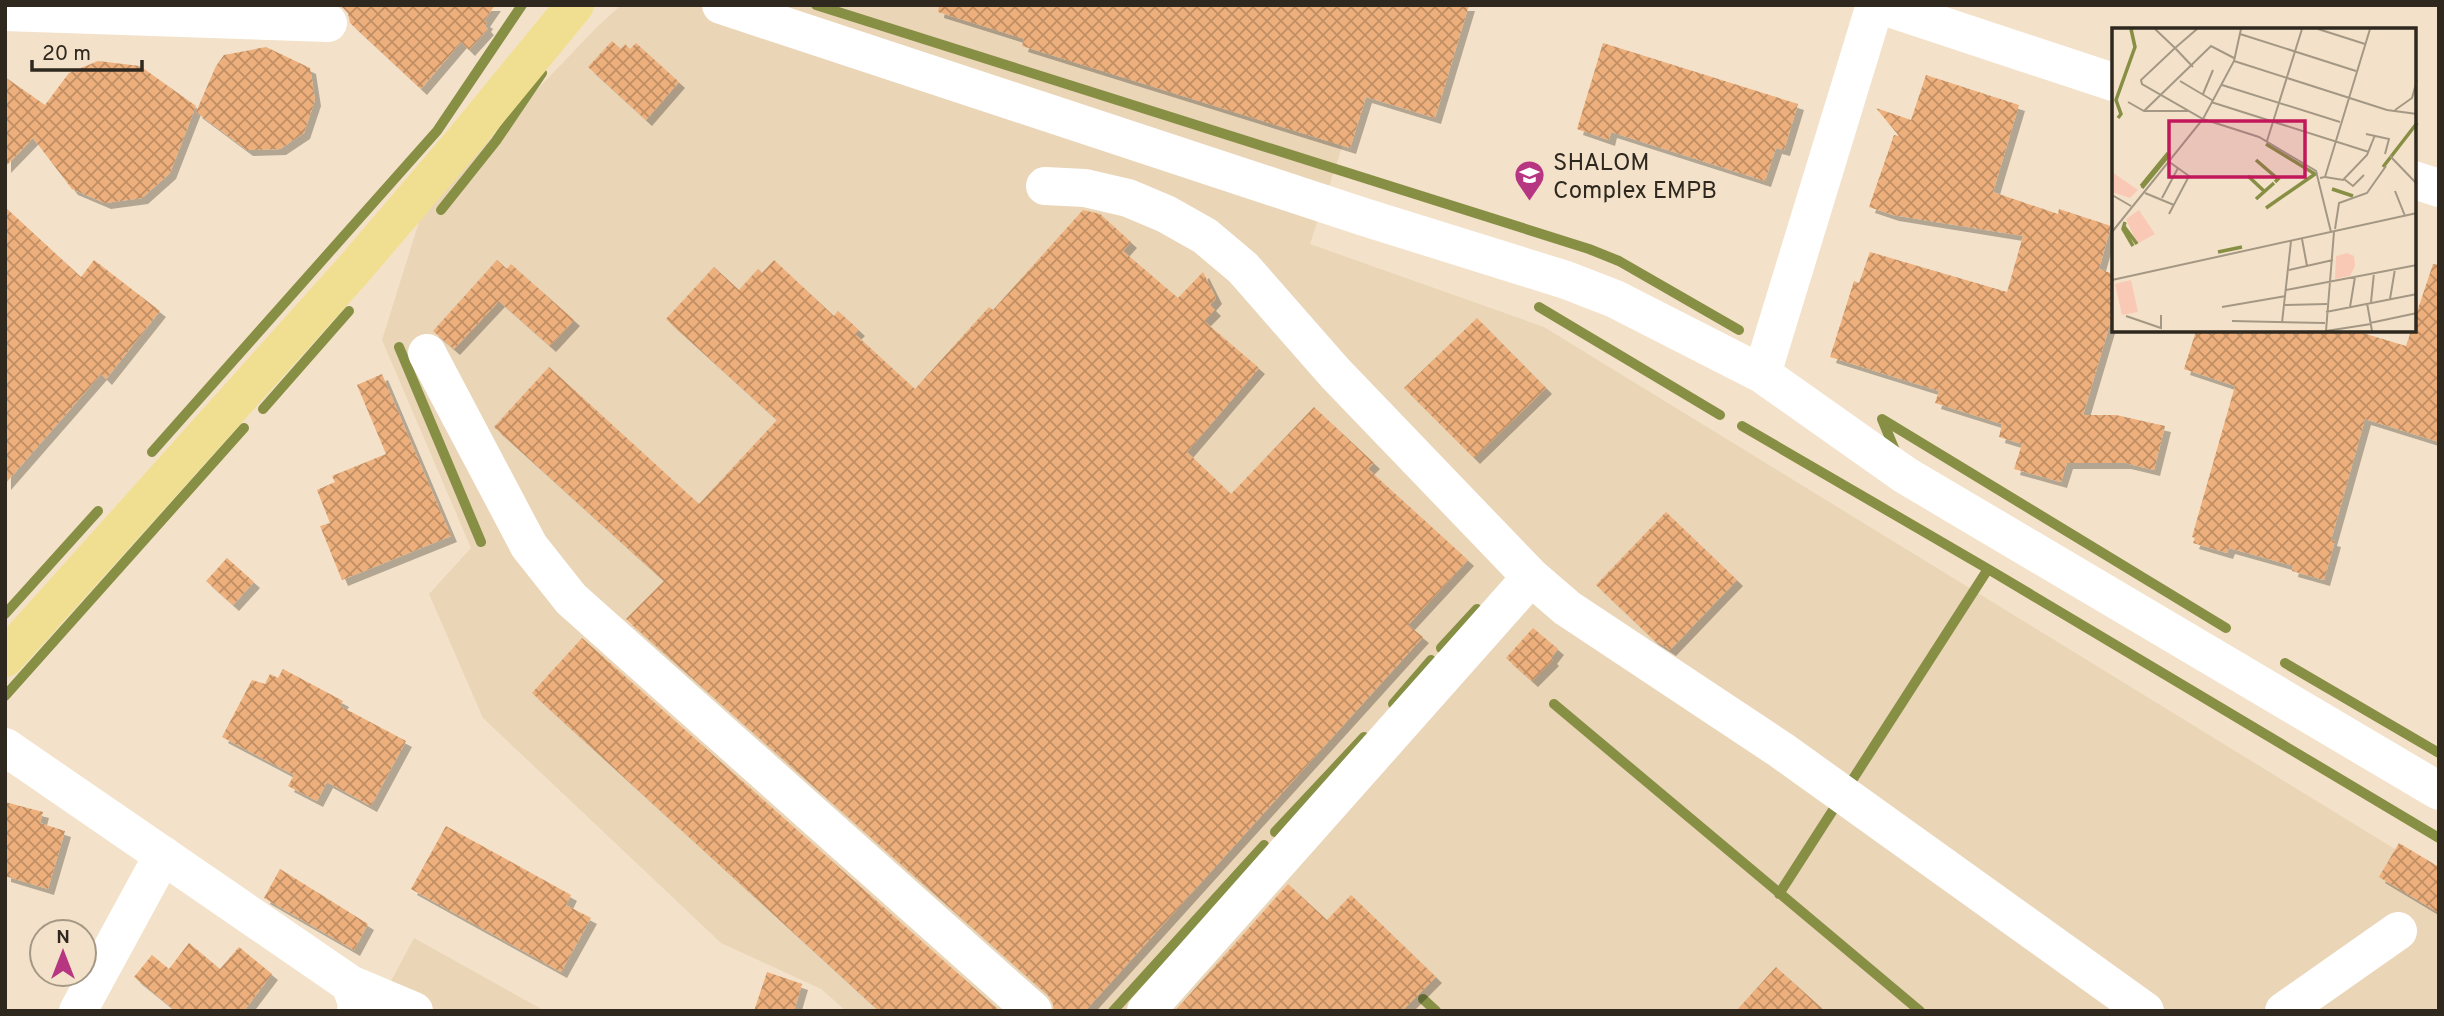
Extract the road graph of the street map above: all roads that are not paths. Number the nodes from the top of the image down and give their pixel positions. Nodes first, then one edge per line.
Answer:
1 (575, 5) edge
2 (721, 5) edge
3 (1878, 5) edge
4 (5, 12) edge
5 (328, 23) dead end
6 (2112, 82) edge
7 (2416, 181) edge
8 (1045, 186) dead end
9 (2439, 188) edge
10 (428, 353) dead end
11 (1762, 373) junction
12 (1531, 577) junction
13 (5, 658) edge
14 (5, 747) edge
15 (2439, 791) edge
16 (163, 855) junction
17 (2398, 931) dead end
18 (353, 997) edge
19 (78, 1011) edge
20 (414, 1011) edge
21 (1033, 1011) edge
22 (1146, 1011) edge
23 (2145, 1011) edge
24 (2284, 1011) edge

1 - 13 main road
2 - 11 street
3 - 6 street
3 - 11 street
4 - 5 street
7 - 9 street
8 - 12 street
10 - 21 street
11 - 15 street
12 - 22 street
12 - 23 street
14 - 16 street
16 - 18 street
16 - 19 street
17 - 24 street
18 - 20 street

